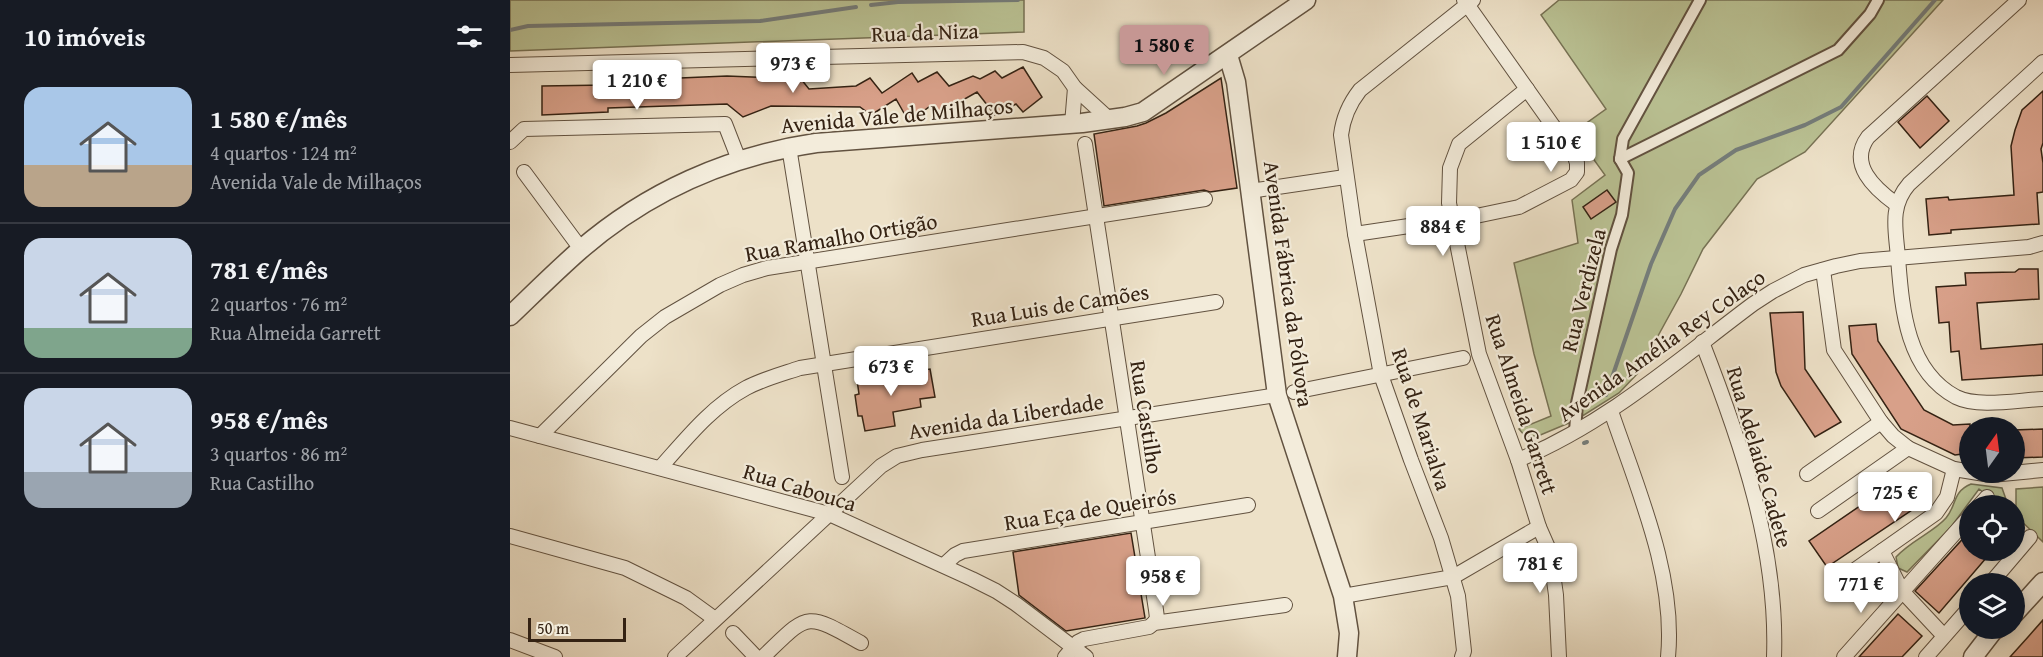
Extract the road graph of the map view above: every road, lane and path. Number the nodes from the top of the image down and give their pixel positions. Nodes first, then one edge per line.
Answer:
1 (1306, 0) edge
2 (1700, 0) edge
3 (1878, 0) edge
4 (2019, 0) edge
5 (1468, 2) edge
6 (1228, 55) junction
7 (2043, 62) edge
8 (510, 65) edge
9 (1075, 88) junction
10 (1527, 89) junction
11 (1109, 119) junction
12 (1072, 124) junction
13 (510, 142) edge
14 (1084, 144) dead end
15 (789, 147) junction
16 (1620, 159) junction
17 (739, 160) junction
18 (524, 171) dead end
19 (1345, 177) junction
20 (1250, 191) junction
21 (1205, 199) dead end
22 (1896, 204) junction
23 (1095, 216) junction
24 (1451, 220) junction
25 (1354, 234) junction
26 (2043, 243) edge
27 (581, 249) junction
28 (1898, 258) junction
29 (807, 262) junction
30 (1823, 270) junction
31 (1216, 302) dead end
32 (510, 316) edge
33 (1111, 318) junction
34 (1702, 342) junction
35 (1463, 358) dead end
36 (823, 365) junction
37 (1381, 375) junction
38 (1285, 393) junction
39 (2043, 399) edge
40 (1611, 411) junction
41 (1126, 417) junction
42 (1881, 422) junction
43 (510, 428) edge
44 (1575, 432) junction
45 (540, 436) junction
46 (1908, 448) junction
47 (1518, 460) junction
48 (660, 468) junction
49 (1954, 469) junction
50 (2043, 470) edge
51 (1807, 474) dead end
52 (842, 477) dead end
53 (1248, 505) dead end
54 (1818, 511) dead end
55 (829, 514) junction
56 (1143, 522) junction
57 (1539, 526) junction
58 (1959, 528) edge
59 (510, 536) edge
60 (2030, 537) dead end
61 (1882, 551) junction
62 (944, 565) junction
63 (1999, 573) edge
64 (1452, 578) junction
65 (1842, 579) dead end
66 (2043, 582) edge
67 (1902, 591) junction
68 (1343, 596) junction
69 (2025, 602) edge
70 (1285, 605) dead end
71 (715, 619) junction
72 (1959, 619) edge
73 (1155, 624) junction
74 (733, 633) dead end
75 (1944, 636) junction
76 (1987, 639) edge
77 (1999, 639) edge
78 (510, 640) edge
79 (861, 643) dead end
80 (1069, 652) edge
81 (555, 657) edge
82 (675, 657) edge
83 (756, 657) edge
84 (763, 657) edge
85 (1086, 657) edge
86 (1347, 657) edge
87 (1462, 657) edge
88 (1559, 657) edge
89 (1668, 657) edge
90 (1774, 657) edge
91 (1844, 657) edge
92 (1926, 657) edge
93 (1973, 657) edge
94 (1984, 657) edge

1 - 6 street, Avenida Vale de Milhaços
2 - 16 street
3 - 16 street
4 - 22 street
5 - 10 street
5 - 19 street, Rua de Marialva
6 - 11 street, Avenida Vale de Milhaços
6 - 20 street, Avenida Fábrica da Pólvora
7 - 22 street
8 - 9 street, Rua da Niza
9 - 11 street, Rua da Niza
9 - 12 street
10 - 24 street, Rua Almeida Garrett
10 - 24 street
11 - 12 street, Avenida Vale de Milhaços
12 - 15 street, Avenida Vale de Milhaços
13 - 17 street
14 - 23 street, Rua Castilho
15 - 17 street, Avenida Vale de Milhaços
15 - 29 street
16 - 44 street, Rua Verdizela
17 - 27 street, Avenida Vale de Milhaços
18 - 27 street
19 - 20 street
19 - 25 street, Rua de Marialva
20 - 38 street, Avenida Fábrica da Pólvora
21 - 23 street, Rua Ramalho Ortigão
22 - 28 street
23 - 29 street, Rua Ramalho Ortigão
23 - 33 street, Rua Castilho
24 - 25 street
24 - 47 street, Rua Almeida Garrett
25 - 37 street, Rua de Marialva
26 - 28 street, Avenida Amélia Rey Colaço
27 - 32 street, Avenida Vale de Milhaços
28 - 30 street, Avenida Amélia Rey Colaço
28 - 39 street
29 - 36 street
29 - 45 street, Rua Ramalho Ortigão
30 - 34 street, Avenida Amélia Rey Colaço
30 - 42 street
31 - 33 street, Rua Luis de Camões
33 - 36 street, Rua Luis de Camões
33 - 41 street, Rua Castilho
34 - 40 street, Avenida Amélia Rey Colaço
34 - 90 street, Rua Adelaide Cadete
35 - 37 street, Avenida da Liberdade
36 - 48 street, Rua Luis de Camões
36 - 52 street
37 - 38 street, Avenida da Liberdade
37 - 64 street, Rua de Marialva
38 - 41 street, Avenida da Liberdade
38 - 68 street, Avenida Fábrica da Pólvora
40 - 44 street, Avenida Amélia Rey Colaço
40 - 89 street
41 - 55 street, Avenida da Liberdade
41 - 56 street, Rua Castilho
42 - 46 street
42 - 51 street
43 - 45 street, Rua Cabouca
44 - 47 street, Avenida Amélia Rey Colaço
45 - 48 street, Rua Cabouca
46 - 49 street
46 - 54 street
47 - 57 street, Rua Almeida Garrett
48 - 55 street, Rua Cabouca
49 - 50 street
49 - 61 street
53 - 56 street, Rua Eça de Queirós
55 - 62 street, Rua Cabouca
55 - 71 street, Avenida da Liberdade
56 - 62 street, Rua Eça de Queirós
56 - 73 street, Rua Castilho
57 - 64 street
57 - 88 street, Rua Almeida Garrett
58 - 67 street
59 - 71 street
60 - 63 street
61 - 65 street
61 - 67 street
62 - 80 street, Rua Cabouca
64 - 68 street
64 - 87 street, Rua de Marialva
66 - 69 street
67 - 75 street
67 - 91 street
68 - 86 street, Avenida Fábrica da Pólvora
70 - 73 street
71 - 82 street, Avenida da Liberdade
72 - 75 street
73 - 80 street
74 - 83 street
75 - 92 street
76 - 93 street
77 - 94 street
78 - 81 street
79 - 84 street
80 - 85 street, Rua Cabouca

